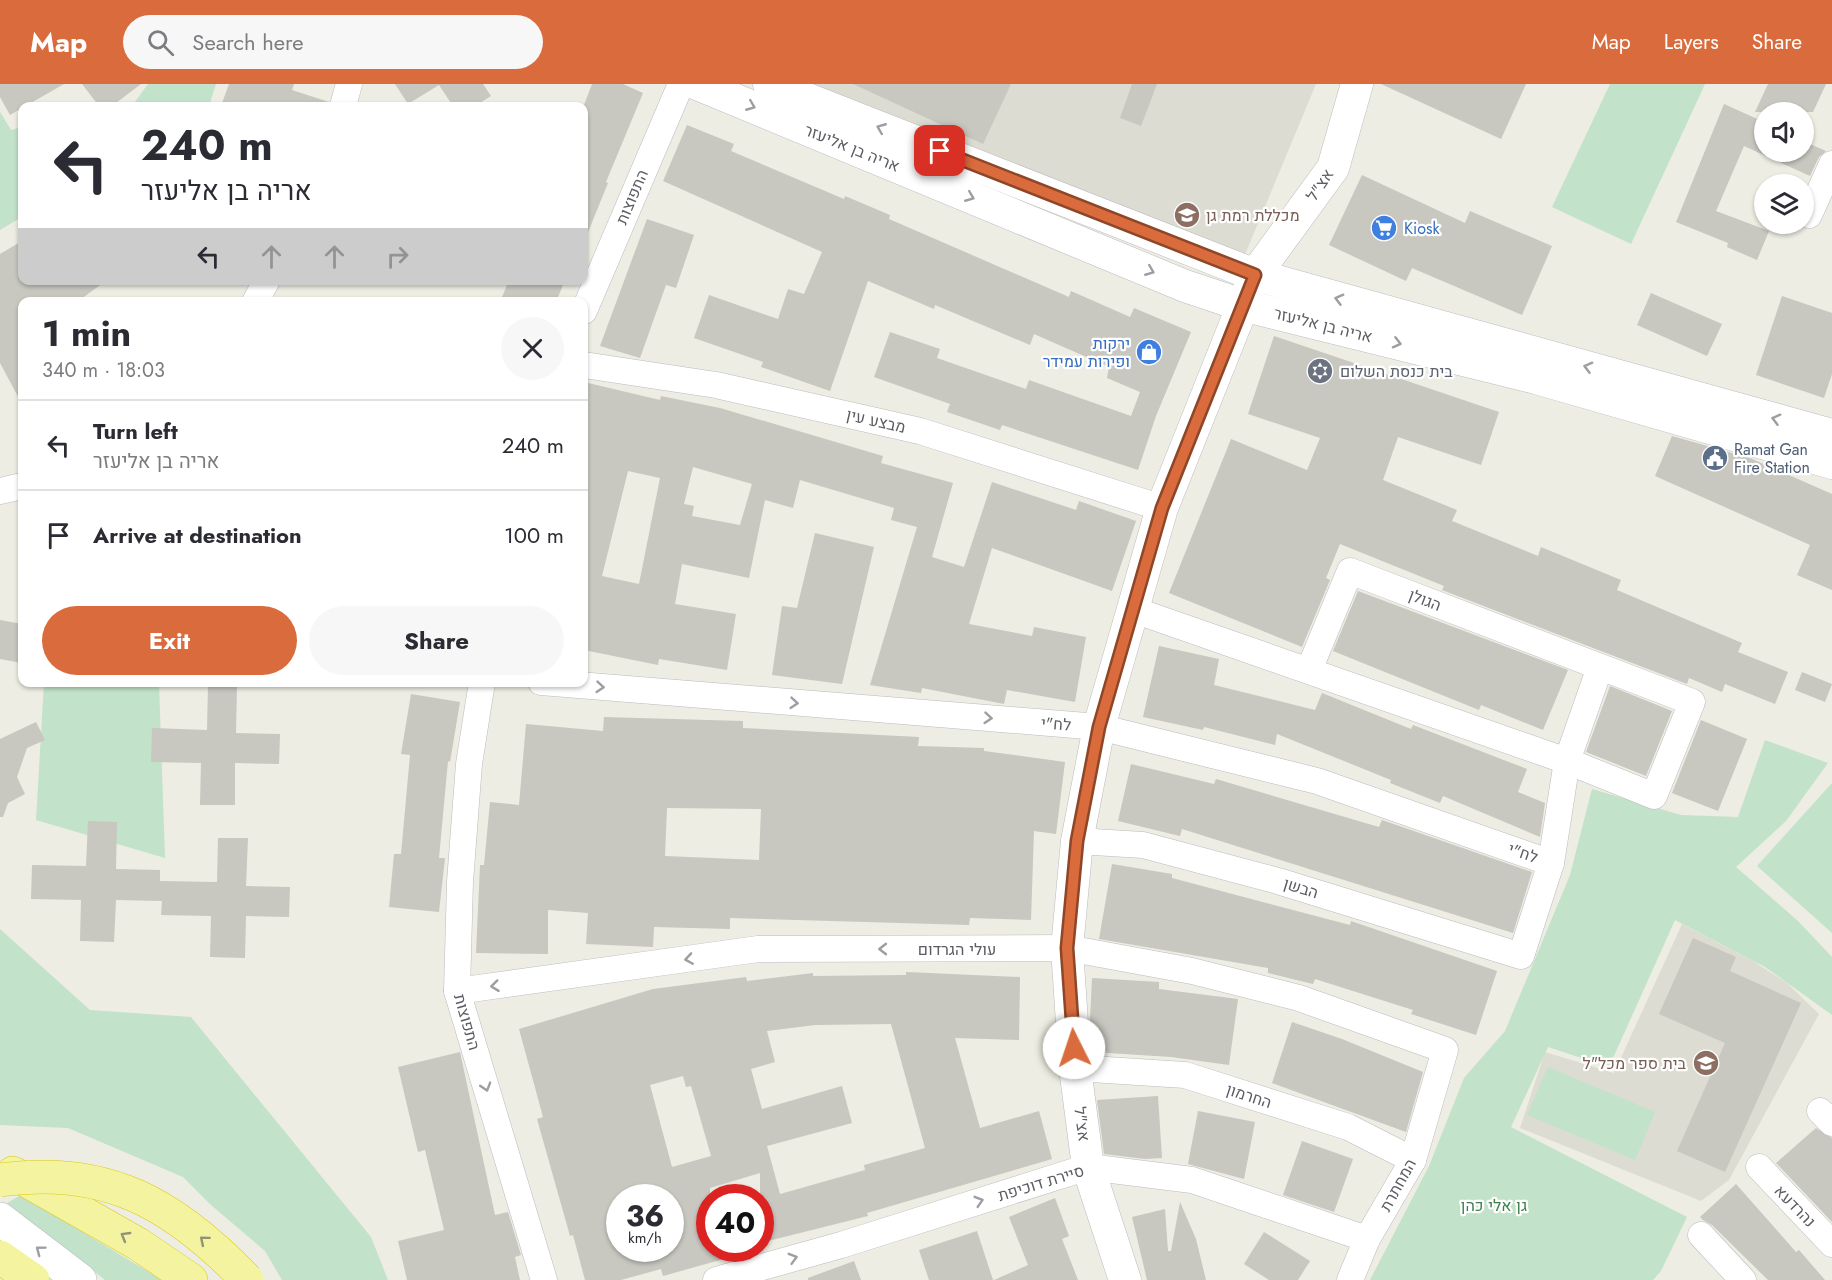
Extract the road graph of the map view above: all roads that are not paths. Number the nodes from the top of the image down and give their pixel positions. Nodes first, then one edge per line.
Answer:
1 (349, 84) edge
2 (681, 84) edge
3 (697, 84) edge
4 (769, 84) edge
5 (1357, 84) edge
6 (343, 102) edge
7 (1832, 164) edge
8 (1814, 204) edge
9 (1255, 275) junction
10 (588, 301) edge
11 (1242, 305) junction
12 (588, 366) edge
13 (1832, 435) edge
14 (1832, 464) edge
15 (18, 487) edge
16 (0, 491) edge
17 (1162, 508) junction
18 (1134, 610) junction
19 (1600, 667) junction
20 (1309, 670) junction
21 (588, 686) edge
22 (481, 687) edge
23 (1099, 727) junction
24 (1567, 761) junction
25 (1077, 841) junction
26 (1551, 863) junction
27 (1067, 948) junction
28 (457, 991) junction
29 (1445, 1050) joint
30 (1075, 1068) junction
31 (1413, 1160) junction
32 (0, 1166) edge
33 (1088, 1167) junction
34 (1759, 1167) dead end
35 (0, 1180) edge
36 (0, 1219) edge
37 (1701, 1235) dead end
38 (1367, 1239) junction
39 (1832, 1244) edge
40 (0, 1257) edge
41 (33, 1280) edge
42 (80, 1280) edge
43 (191, 1280) edge
44 (247, 1280) edge
45 (544, 1280) edge
46 (716, 1280) edge
47 (1125, 1280) edge
48 (1350, 1280) edge
49 (1743, 1280) edge

1 - 6 street
2 - 10 street, התפוצות
3 -> 11 street, אריה בן אליעזר
9 -> 4 street, אריה בן אליעזר
5 - 9 street, אצ"ל
7 - 8 street
9 - 11 street, אצ"ל
13 -> 9 street, אריה בן אליעזר
11 -> 14 street, אריה בן אליעזר
11 - 17 street, אצ"ל
12 - 17 street, מבצע עין
15 - 16 street
17 - 18 street, אצ"ל
18 - 20 street
18 - 23 street, אצ"ל
19 - 20 street, הגולן
19 - 24 street
19 - 24 street, הגולן
20 - 24 street
21 -> 23 street, לח"י
22 - 28 street, התפוצות
23 - 25 street, אצ"ל
23 - 26 street, לח"י
24 - 26 street
25 - 26 street, הבשן
25 - 27 street, אצ"ל
27 -> 28 street, עולי הגרדום
27 - 29 street, עולי הגרדום
27 - 30 street, אצ"ל
28 -> 45 street, התפוצות
29 - 31 street, המחתרת
30 - 31 street, החרמון
30 - 33 street, אצ"ל
31 - 38 street, המחתרת
43 -> 32 highway
33 - 38 street, סיירת דוכיפת
46 -> 33 street, סיירת דוכיפת
33 - 47 street, אצ"ל
34 - 39 street, נהרדעא
44 -> 35 highway, bridge
42 -> 36 main road
37 - 49 street
38 - 48 street, המחתרת
40 - 41 highway

